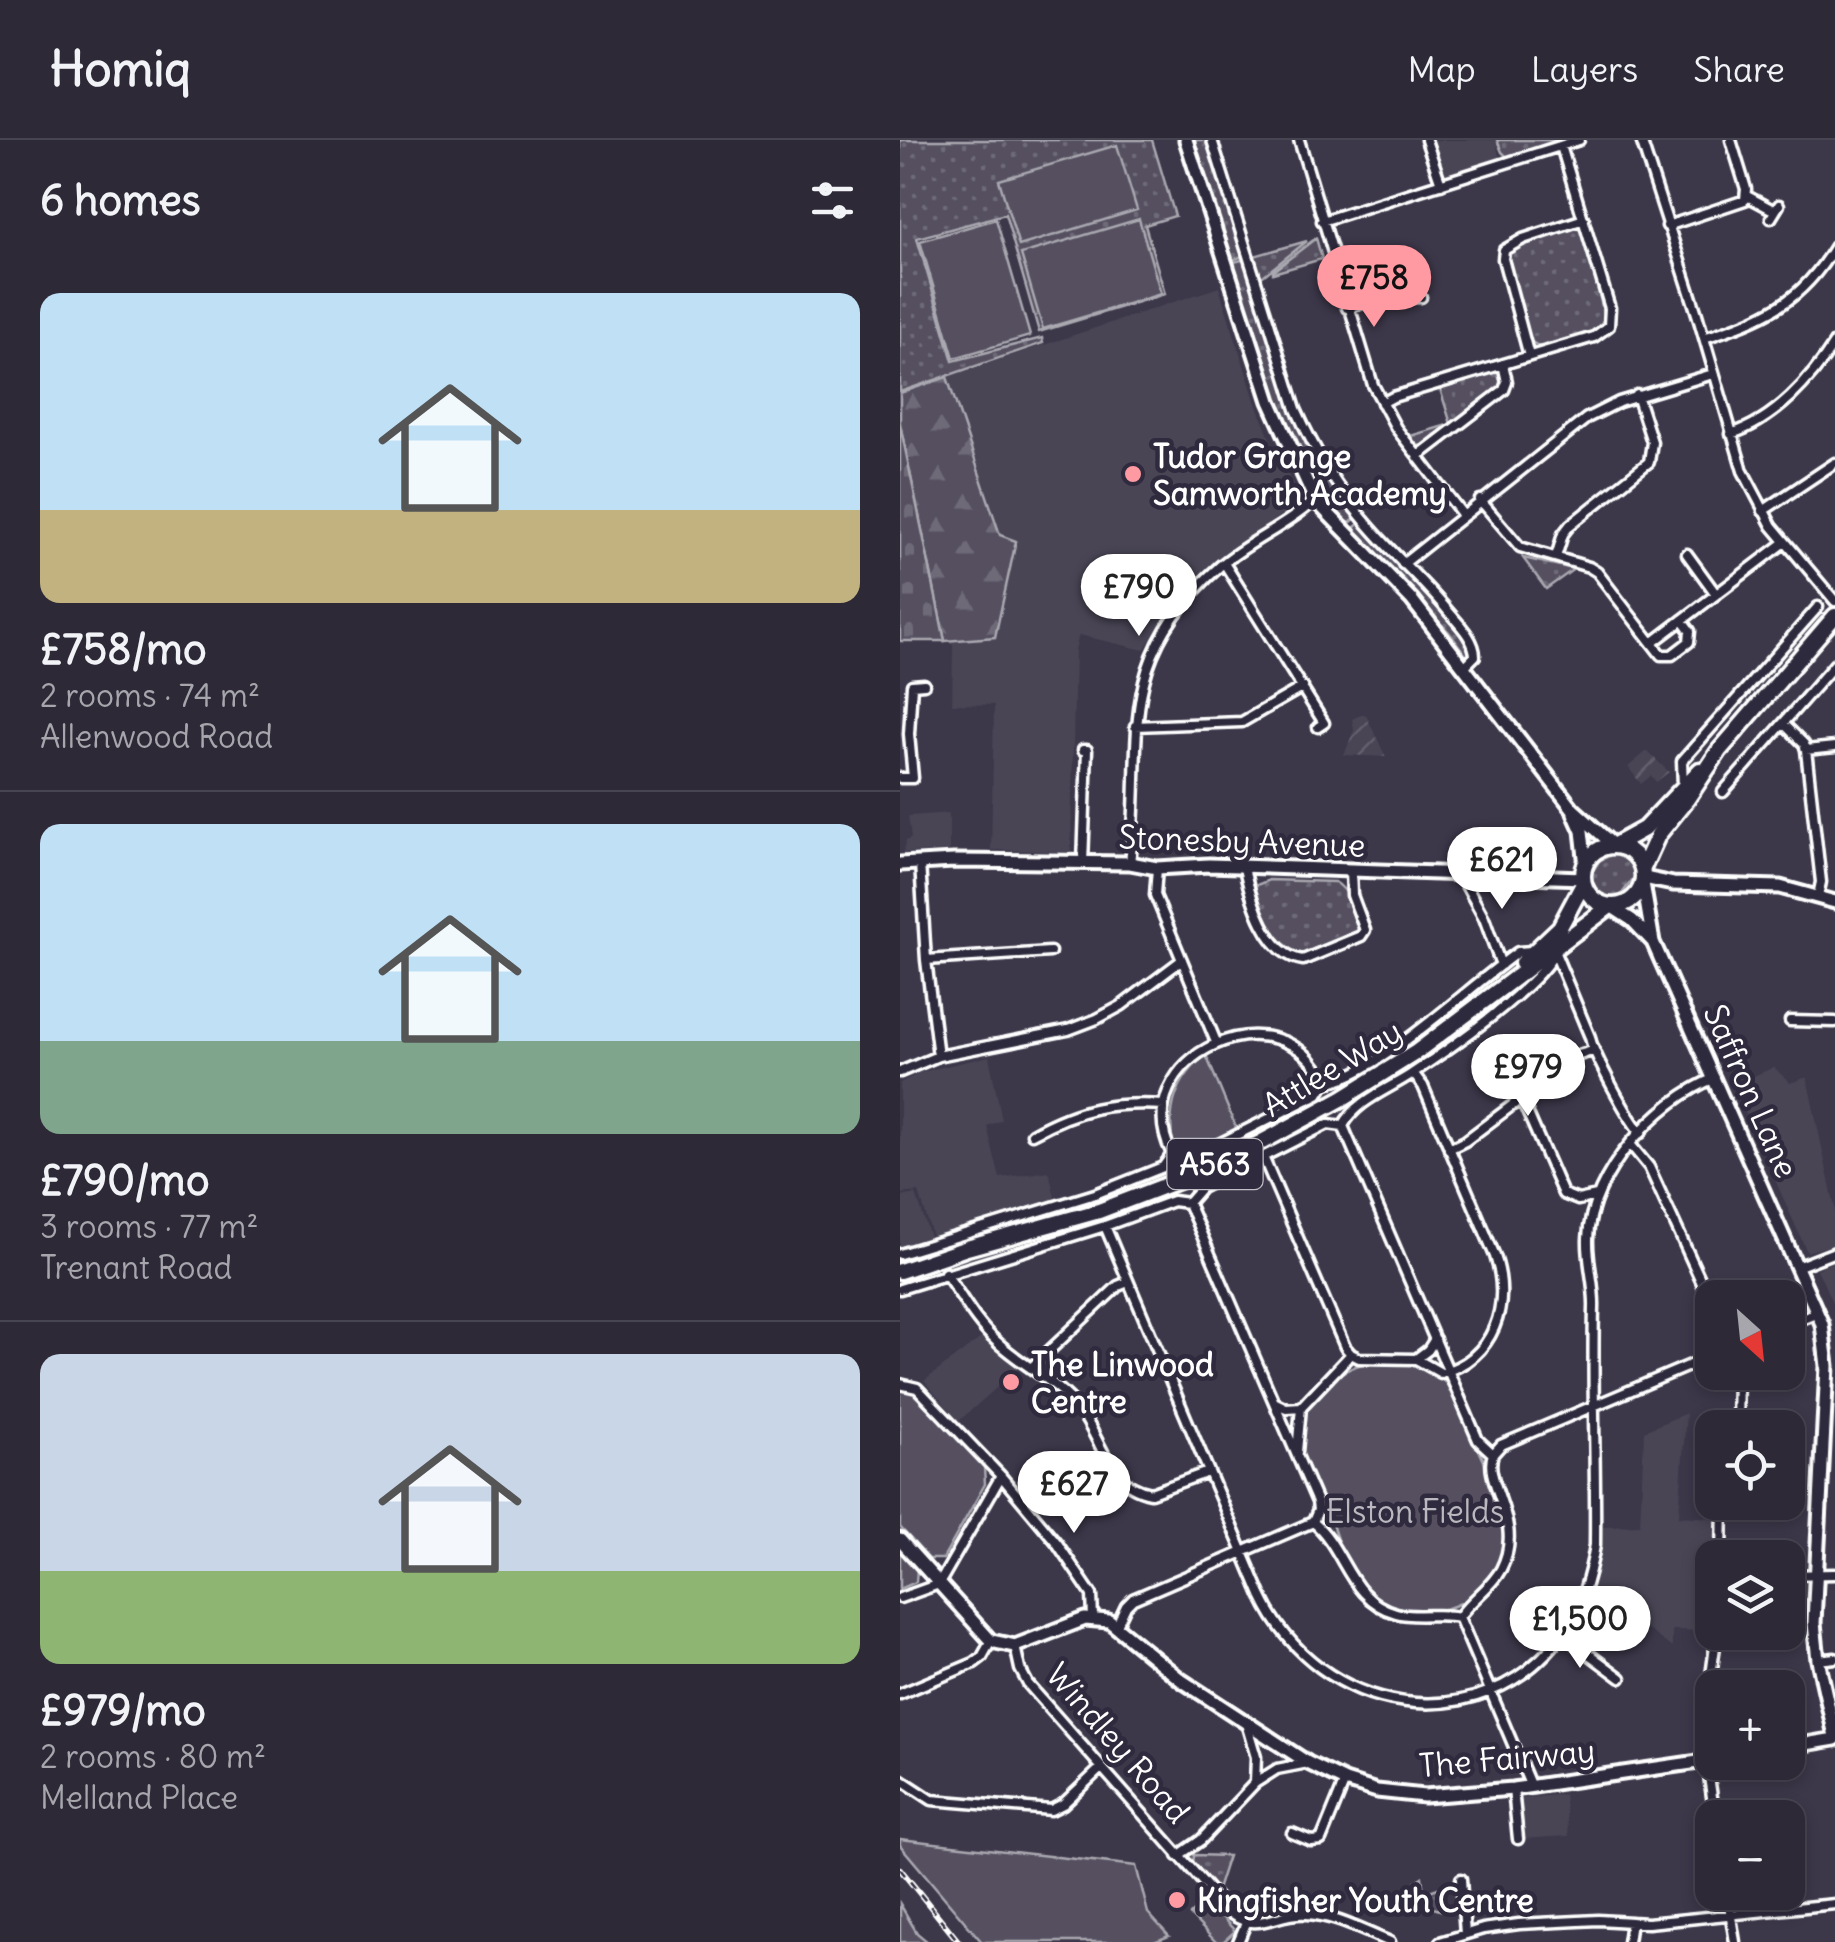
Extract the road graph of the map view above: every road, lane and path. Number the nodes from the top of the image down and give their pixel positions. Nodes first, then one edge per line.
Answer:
1 (1186, 140) edge
2 (1212, 140) edge
3 (1299, 140) edge
4 (1426, 140) edge
5 (1579, 140) edge
6 (1641, 140) edge
7 (1730, 140) edge
8 (1561, 146) junction
9 (1441, 184) junction
10 (1746, 196) junction
11 (1775, 211) dead end
12 (1584, 219) junction
13 (1322, 221) junction
14 (1667, 226) junction
15 (1835, 246) edge
16 (1409, 272) dead end
17 (1409, 296) junction
18 (1421, 296) dead end
19 (1348, 308) junction
20 (1704, 338) junction
21 (1835, 342) edge
22 (1529, 356) junction
23 (1503, 364) junction
24 (1713, 374) junction
25 (1637, 396) junction
26 (1382, 403) junction
27 (1730, 434) junction
28 (1418, 456) junction
29 (1835, 463) edge
30 (1314, 500) junction
31 (1480, 500) junction
32 (1763, 511) junction
33 (1462, 514) junction
34 (1784, 543) junction
35 (1687, 554) dead end
36 (1556, 557) junction
37 (1224, 563) junction
38 (1403, 564) junction
39 (1716, 594) junction
40 (1833, 594) edge
41 (1818, 606) dead end
42 (1835, 616) edge
43 (1682, 620) junction
44 (1652, 642) junction
45 (1780, 649) junction
46 (1805, 650) junction
47 (1835, 664) edge
48 (1464, 667) junction
49 (924, 684) dead end
50 (1303, 688) junction
51 (1325, 724) dead end
52 (1784, 724) junction
53 (1136, 726) junction
54 (1835, 747) edge
55 (1082, 750) dead end
56 (1806, 750) junction
57 (1719, 751) junction
58 (900, 778) edge
59 (913, 778) junction
60 (924, 778) dead end
61 (1682, 786) junction
62 (1723, 792) dead end
63 (1573, 809) junction
64 (1614, 845) junction
65 (920, 863) junction
66 (1130, 863) junction
67 (900, 864) edge
68 (1083, 864) junction
69 (1157, 868) junction
70 (1244, 868) junction
71 (1351, 871) junction
72 (1461, 876) junction
73 (1584, 876) junction
74 (1644, 876) junction
75 (1818, 896) junction
76 (1835, 902) edge
77 (1611, 907) junction
78 (1653, 942) junction
79 (1558, 947) junction
80 (1532, 951) junction
81 (1050, 952) dead end
82 (926, 960) junction
83 (1182, 960) junction
84 (1501, 966) junction
85 (1497, 989) junction
86 (1790, 1021) dead end
87 (1835, 1022) edge
88 (1216, 1042) junction
89 (1592, 1051) junction
90 (938, 1056) junction
91 (900, 1072) edge
92 (1413, 1073) junction
93 (1715, 1078) junction
94 (1325, 1083) junction
95 (1522, 1100) junction
96 (1164, 1105) junction
97 (1343, 1126) junction
98 (1641, 1133) junction
99 (1032, 1134) dead end
100 (1630, 1144) junction
101 (1449, 1148) junction
102 (1172, 1154) junction
103 (1264, 1159) junction
104 (1597, 1196) junction
105 (1188, 1202) junction
106 (1105, 1226) junction
107 (1835, 1252) edge
108 (900, 1254) edge
109 (1798, 1266) junction
110 (900, 1271) edge
111 (946, 1273) junction
112 (1700, 1280) edge
113 (1128, 1282) junction
114 (900, 1288) edge
115 (1818, 1312) junction
116 (1805, 1317) edge
117 (1436, 1339) junction
118 (1351, 1354) junction
119 (1416, 1359) junction
120 (1695, 1363) edge
121 (1033, 1366) junction
122 (1831, 1366) edge
123 (1449, 1371) junction
124 (900, 1384) edge
125 (1273, 1400) junction
126 (1301, 1406) junction
127 (1593, 1406) junction
128 (1492, 1454) junction
129 (1296, 1456) junction
130 (1208, 1472) junction
131 (1000, 1476) junction
132 (1313, 1522) junction
133 (900, 1540) edge
134 (1242, 1553) junction
135 (1805, 1574) edge
136 (1816, 1574) junction
137 (1835, 1574) edge
138 (939, 1584) junction
139 (900, 1598) edge
140 (1093, 1618) junction
141 (1460, 1618) junction
142 (1117, 1625) junction
143 (1562, 1634) junction
144 (991, 1641) junction
145 (1015, 1646) junction
146 (1835, 1658) edge
147 (1818, 1660) junction
148 (1621, 1678) dead end
149 (1490, 1690) junction
150 (900, 1694) edge
151 (1246, 1723) junction
152 (1835, 1737) edge
153 (1805, 1743) edge
154 (1695, 1762) edge
155 (1308, 1763) junction
156 (1101, 1768) junction
157 (900, 1779) edge
158 (1345, 1781) junction
159 (1254, 1783) junction
160 (1531, 1787) junction
161 (1514, 1789) junction
162 (1292, 1833) dead end
163 (1518, 1839) dead end
164 (1178, 1856) junction
165 (1461, 1880) dead end
166 (1835, 1904) edge
167 (1730, 1910) edge
168 (1731, 1915) junction
169 (1246, 1922) junction
170 (1631, 1922) junction
171 (1465, 1934) junction
172 (1385, 1940) edge
173 (1238, 1942) edge
174 (1440, 1942) edge
175 (1628, 1942) edge
176 (1735, 1942) edge

1 - 30 main road
2 - 38 street
3 - 13 street
4 - 9 street
5 - 8 street
6 - 14 street
7 - 10 street
8 - 9 street
8 - 12 street
9 - 13 street
10 - 11 street
10 - 14 street
12 - 22 street
12 - 22 street
13 - 19 street
14 - 20 street
15 - 20 street
16 - 17 street
17 - 18 street
17 - 19 street
19 - 26 street
20 - 24 street
21 - 27 street
22 - 23 street
23 - 26 street
23 - 28 street
24 - 25 street
24 - 27 street
25 - 31 street
25 - 36 street
26 - 28 street
27 - 32 street
28 - 33 street
29 - 32 street
30 - 37 street
30 - 48 main road
31 - 33 street
31 - 36 street
32 - 34 street
33 - 38 street
34 - 39 street
34 - 40 street
35 - 39 street
36 - 44 street
37 - 50 street
37 - 53 street
38 - 48 street
39 - 43 street
41 - 45 street
42 - 46 highway, A563
43 - 44 street
43 - 44 street
45 - 46 street
45 - 61 street
46 - 57 highway, A563
47 - 52 street
48 - 63 main road
49 - 59 street
50 - 51 street
50 - 53 street
52 - 56 street
52 - 62 street
53 - 66 street
54 - 56 street
55 - 68 street
56 - 75 street
57 - 61 highway, A563
57 - 74 highway, A563
58 - 59 street
59 - 60 street
61 - 64 highway, A563
63 - 64 main road
63 - 73 main road
64 - 73 highway, A563
64 - 74 highway
65 - 67 main road, Stonesby Avenue
65 - 68 main road, Stonesby Avenue
65 - 82 street
66 - 68 main road, Stonesby Avenue
66 - 69 main road, Stonesby Avenue
69 - 70 main road, Stonesby Avenue
69 - 83 street
70 - 71 main road, Stonesby Avenue
70 - 71 street
71 - 72 main road, Stonesby Avenue
72 - 73 main road, Stonesby Avenue
72 - 84 street
73 - 77 highway
73 - 80 highway, Attlee Way / A563
74 - 75 main road
74 - 77 highway, A563
74 - 78 main road, Saffron Lane
75 - 76 main road
77 - 78 main road, Saffron Lane
77 - 79 highway, Attlee Way / A563
78 - 93 main road, Saffron Lane
79 - 85 highway, Attlee Way / A563
79 - 89 street
79 - 92 street
80 - 84 street
80 - 85 highway, Attlee Way / A563
81 - 82 street
82 - 90 street
83 - 88 street
83 - 90 street
84 - 94 street
85 - 110 highway, Attlee Way / A563
86 - 87 street
88 - 94 street
88 - 96 street
89 - 95 street
89 - 98 street
90 - 91 street
92 - 97 street
92 - 101 street
93 - 98 street
93 - 109 main road, Saffron Lane
94 - 102 street
95 - 101 street
95 - 104 street
96 - 99 street
96 - 102 street
97 - 103 street
97 - 117 street
98 - 100 street
100 - 104 street
100 - 112 street
101 - 123 street
102 - 108 street
103 - 105 street
103 - 118 street
104 - 127 street
105 - 106 street
105 - 125 street
106 - 111 street
106 - 113 street
107 - 109 street
109 - 115 main road, Saffron Lane
111 - 114 street
111 - 121 street
113 - 121 street
113 - 130 street
115 - 116 street
115 - 122 main road, Saffron Lane
117 - 119 street
117 - 123 street
118 - 119 street
118 - 126 street
119 - 123 street
120 - 127 street
121 - 130 street
122 - 136 main road, Saffron Lane
123 - 128 street
124 - 131 street
125 - 126 street
125 - 129 street
126 - 129 street
127 - 128 street
127 - 143 street
128 - 141 street
129 - 132 street
130 - 134 street
131 - 138 street
131 - 140 street
132 - 134 street
132 - 141 street
133 - 138 main road
134 - 142 street
134 - 149 street
135 - 136 street
136 - 137 street
136 - 147 main road, Saffron Lane
138 - 139 street
138 - 144 main road
140 - 142 main road
140 - 145 main road
141 - 149 street
142 - 151 main road, The Fairway
143 - 148 street
143 - 149 street
144 - 145 main road, Windley Road
144 - 150 street
145 - 156 street, Windley Road
146 - 147 street
147 - 152 main road, Saffron Lane
149 - 160 street
151 - 155 main road, The Fairway
151 - 159 street
152 - 153 main road
154 - 160 main road, The Fairway
155 - 158 main road, The Fairway
155 - 159 street
156 - 157 street
156 - 164 street, Windley Road
158 - 161 main road, The Fairway
158 - 162 street
159 - 164 street
160 - 161 main road, The Fairway
161 - 163 street
164 - 169 street, Windley Road
165 - 171 street
166 - 168 street
167 - 168 street
168 - 170 street
168 - 176 street
169 - 172 street
169 - 173 street
170 - 171 street
170 - 175 street
171 - 174 street

